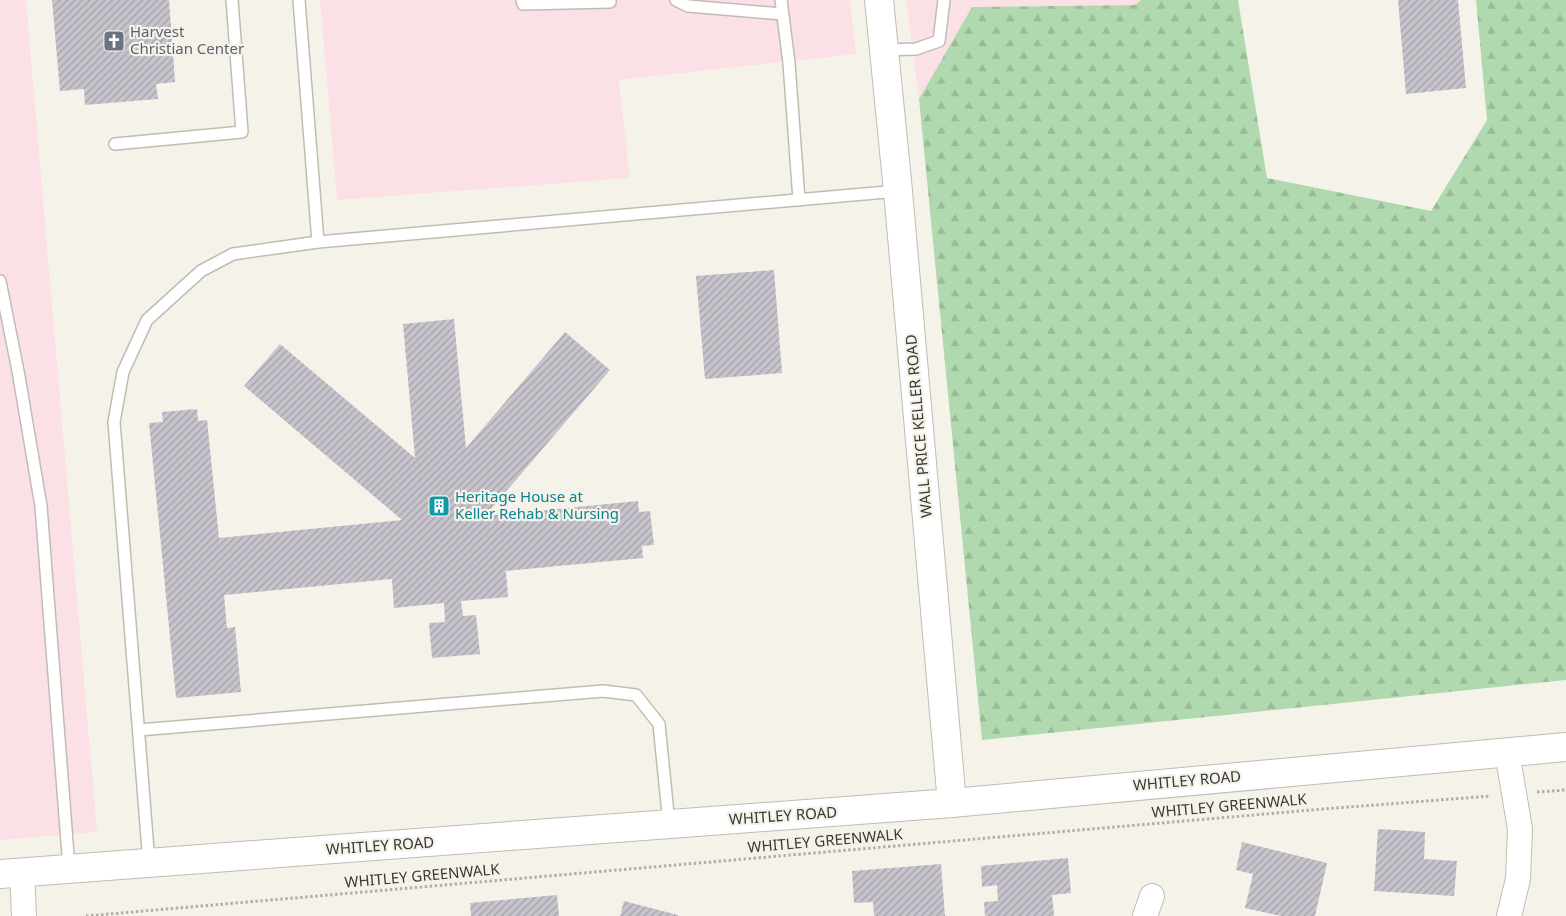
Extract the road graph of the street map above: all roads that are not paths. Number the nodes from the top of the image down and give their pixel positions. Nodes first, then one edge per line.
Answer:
1 (232, 0) edge
2 (299, 0) edge
3 (522, 0) edge
4 (610, 0) edge
5 (676, 0) edge
6 (781, 0) edge
7 (880, 0) edge
8 (944, 0) edge
9 (782, 14) junction
10 (884, 50) junction
11 (115, 144) dead end
12 (898, 191) junction
13 (799, 200) junction
14 (318, 242) junction
15 (0, 283) edge
16 (138, 730) junction
17 (1566, 747) edge
18 (1507, 752) junction
19 (952, 803) junction
20 (669, 824) junction
21 (149, 863) junction
22 (69, 868) junction
23 (11, 872) edge
24 (24, 916) edge
25 (1509, 916) edge

1 - 11 lane
2 - 14 lane
3 - 4 lane
5 - 9 lane
6 - 9 lane
7 - 10 street, WALL PRICE KELLER ROAD
8 - 10 lane
9 - 13 lane
10 - 12 street, WALL PRICE KELLER ROAD
12 - 13 lane
12 - 19 street, WALL PRICE KELLER ROAD
13 - 14 lane
14 - 16 lane
15 - 22 lane
16 - 20 lane
16 - 21 lane
17 - 18 street, WHITLEY ROAD
18 - 19 street, WHITLEY ROAD
18 - 25 street
19 - 20 street, WHITLEY ROAD
20 - 21 street, WHITLEY ROAD
21 - 22 street, WHITLEY ROAD
22 - 23 street, WHITLEY ROAD
23 - 24 street

